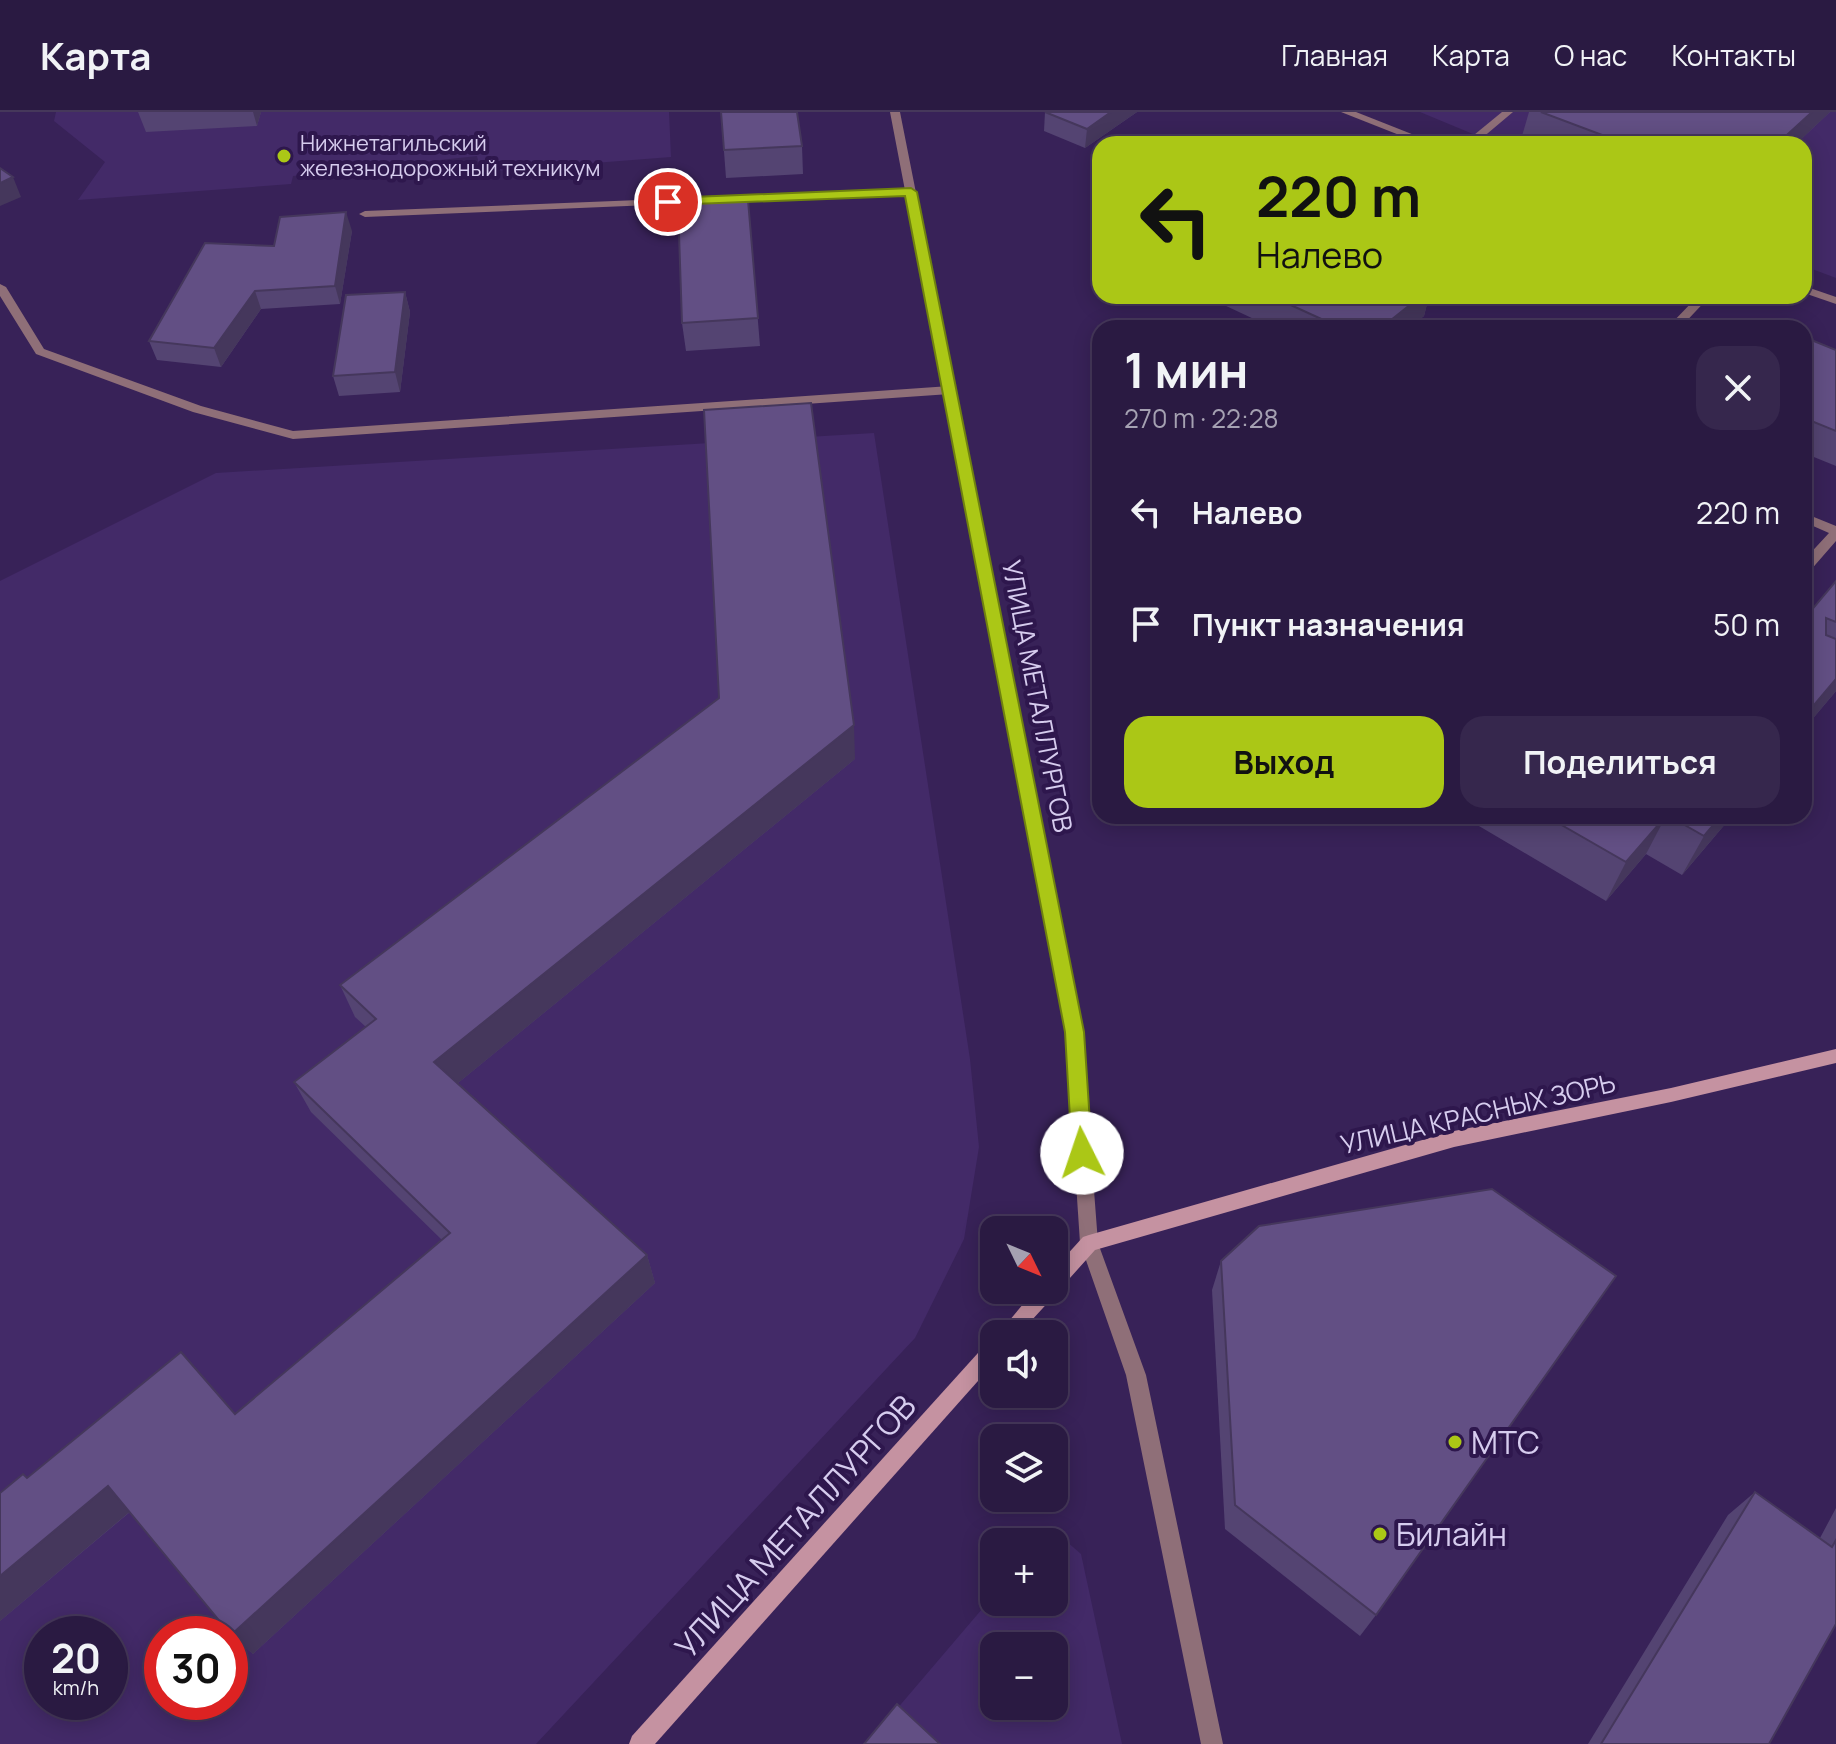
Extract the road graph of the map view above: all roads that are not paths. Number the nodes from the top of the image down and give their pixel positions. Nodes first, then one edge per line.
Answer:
1 (895, 112) edge
2 (1346, 112) edge
3 (1508, 112) edge
4 (1410, 136) edge
5 (1478, 136) edge
6 (911, 192) junction
7 (365, 214) dead end
8 (0, 287) edge
9 (1812, 292) edge
10 (1836, 301) edge
11 (1696, 304) edge
12 (1681, 320) edge
13 (950, 390) junction
14 (1812, 521) edge
15 (1836, 532) edge
16 (1812, 560) edge
17 (1836, 1056) edge
18 (1089, 1243) junction
19 (1068, 1266) edge
20 (1034, 1304) edge
21 (1020, 1320) edge
22 (980, 1365) edge
23 (640, 1744) edge
24 (1212, 1744) edge

1 - 6 street, УЛИЦА МЕТАЛЛУРГОВ
2 - 4 street
3 - 5 street
6 - 7 street
6 - 13 street, УЛИЦА МЕТАЛЛУРГОВ
8 - 13 street
9 - 10 street
11 - 12 street
13 - 18 street, УЛИЦА МЕТАЛЛУРГОВ
14 - 15 street
15 - 16 street
17 - 18 main road, УЛИЦА КРАСНЫХ ЗОРЬ
18 - 19 main road
18 - 24 street, УЛИЦА МЕТАЛЛУРГОВ
20 - 21 main road
22 - 23 main road, УЛИЦА МЕТАЛЛУРГОВ

